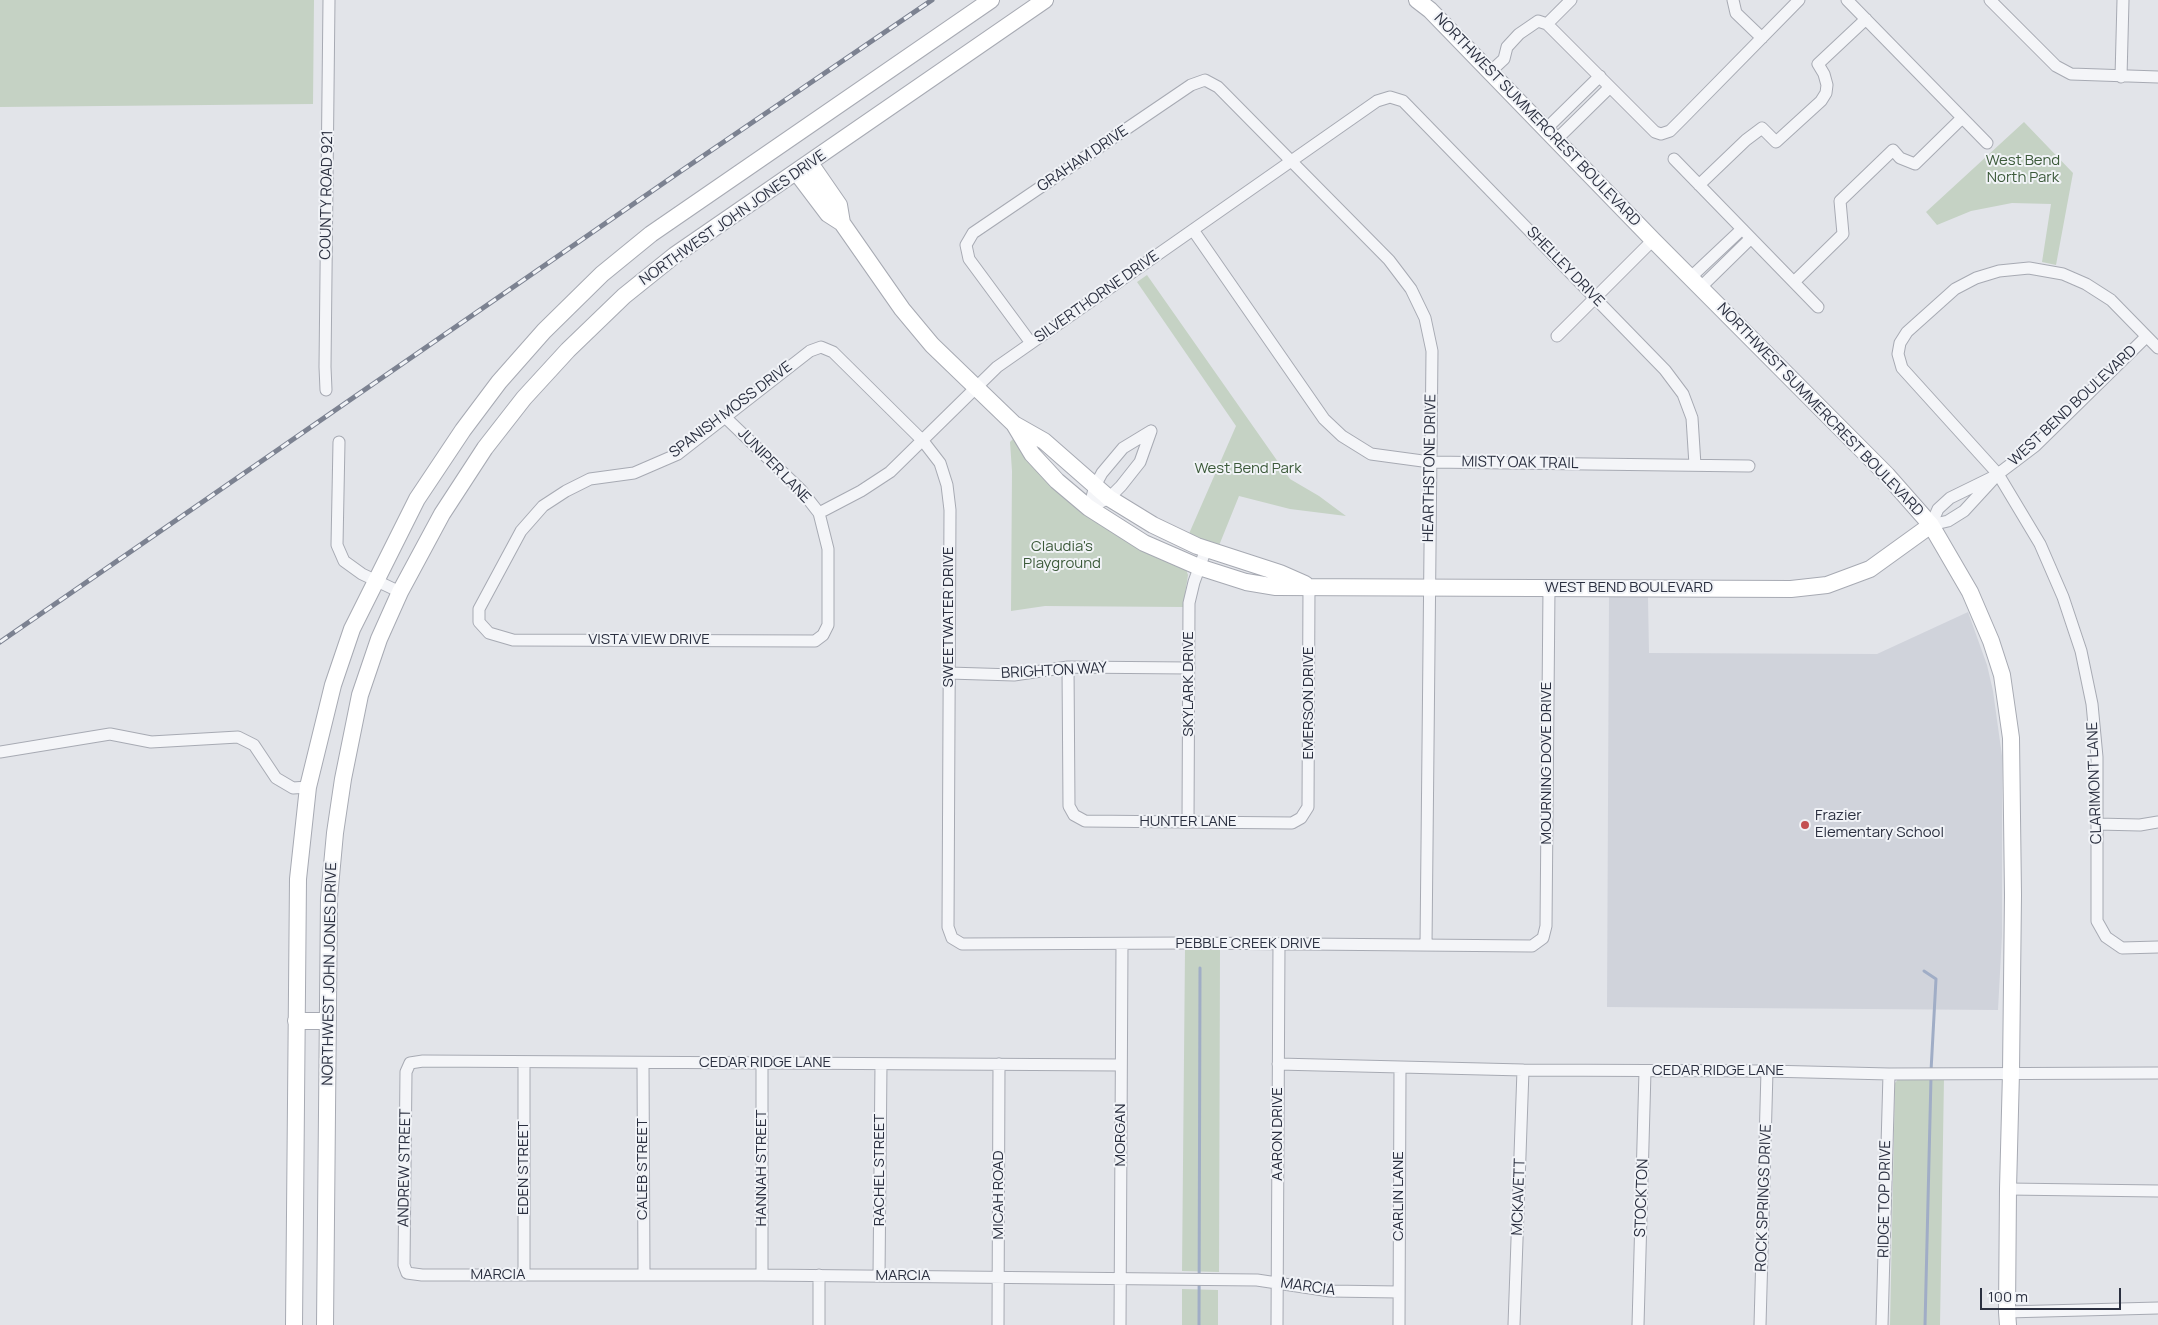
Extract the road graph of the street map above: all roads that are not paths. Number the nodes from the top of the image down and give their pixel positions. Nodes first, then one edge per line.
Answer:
1 (328, 0) edge
2 (991, 0) edge
3 (1045, 0) edge
4 (1417, 0) edge
5 (1571, 0) edge
6 (1733, 0) edge
7 (1799, 0) edge
8 (1847, 0) edge
9 (1990, 0) edge
10 (2123, 0) edge
11 (1866, 19) junction
12 (1547, 24) junction
13 (1762, 38) junction
14 (1490, 72) junction
15 (1600, 76) junction
16 (2121, 77) junction
17 (2158, 77) edge
18 (1205, 80) joint
19 (1610, 87) junction
20 (1390, 97) joint
21 (1962, 118) junction
22 (1551, 134) junction
23 (1987, 143) dead end
24 (1674, 159) dead end
25 (1290, 162) junction
26 (810, 163) junction
27 (797, 173) junction
28 (1699, 185) junction
29 (842, 223) junction
30 (1742, 229) junction
31 (1193, 230) junction
32 (1751, 238) junction
33 (1654, 240) junction
34 (1696, 282) junction
35 (1794, 282) junction
36 (1596, 298) junction
37 (1818, 308) dead end
38 (1557, 336) dead end
39 (2146, 336) junction
40 (1030, 343) junction
41 (821, 347) joint
42 (2158, 348) edge
43 (975, 387) junction
44 (326, 390) dead end
45 (726, 418) junction
46 (1014, 424) junction
47 (923, 441) junction
48 (339, 442) dead end
49 (1430, 462) junction
50 (1696, 465) junction
51 (1749, 466) dead end
52 (1998, 474) junction
53 (1095, 486) junction
54 (1109, 498) junction
55 (1089, 508) junction
56 (819, 513) junction
57 (1930, 525) junction
58 (1206, 549) junction
59 (1198, 567) junction
60 (376, 580) junction
61 (1309, 586) junction
62 (1429, 587) junction
63 (1549, 588) junction
64 (400, 592) junction
65 (479, 622) joint
66 (823, 635) joint
67 (1068, 667) junction
68 (1189, 668) junction
69 (949, 673) junction
70 (0, 752) edge
71 (308, 787) junction
72 (1301, 818) joint
73 (1188, 822) junction
74 (2158, 822) edge
75 (2097, 824) junction
76 (952, 938) joint
77 (1543, 938) joint
78 (1122, 944) junction
79 (1278, 944) junction
80 (1426, 945) junction
81 (2158, 947) edge
82 (296, 1021) junction
83 (328, 1021) junction
84 (524, 1062) junction
85 (643, 1062) junction
86 (762, 1062) junction
87 (410, 1063) joint
88 (881, 1064) junction
89 (999, 1064) junction
90 (1278, 1064) junction
91 (1121, 1065) junction
92 (1400, 1068) junction
93 (1523, 1070) junction
94 (1645, 1071) junction
95 (1767, 1071) junction
96 (2011, 1072) junction
97 (1889, 1074) junction
98 (2158, 1074) edge
99 (2008, 1189) junction
100 (2158, 1191) edge
101 (407, 1273) joint
102 (644, 1274) junction
103 (524, 1275) junction
104 (762, 1275) junction
105 (819, 1275) junction
106 (879, 1276) junction
107 (998, 1277) junction
108 (1120, 1278) junction
109 (1277, 1283) junction
110 (1398, 1292) junction
111 (2158, 1308) edge
112 (2008, 1318) edge
113 (294, 1325) edge
114 (325, 1325) edge
115 (820, 1325) edge
116 (998, 1325) edge
117 (1120, 1325) edge
118 (1277, 1325) edge
119 (1399, 1325) edge
120 (1514, 1325) edge
121 (1638, 1325) edge
122 (1760, 1325) edge
123 (1882, 1325) edge

1 - 44 street, COUNTY ROAD 921
2 - 60 main road, NORTHWEST JOHN JONES DRIVE
3 - 26 main road, NORTHWEST JOHN JONES DRIVE
4 - 14 main road, NORTHWEST SUMMERCREST BOULEVARD
5 - 12 street
6 - 13 street
7 - 13 street
8 - 11 street
9 - 16 street
10 - 16 street
11 - 21 street
11 - 28 street
12 - 14 street
12 - 15 street
13 - 19 street
14 - 22 main road, NORTHWEST SUMMERCREST BOULEVARD
15 - 19 street
15 - 22 street
16 - 17 street
18 - 25 street, HEARTHSTONE DRIVE
18 - 40 street, GRAHAM DRIVE
19 - 22 street
20 - 25 street, SILVERTHORNE DRIVE
20 - 36 street, SHELLEY DRIVE
21 - 23 street
21 - 35 street
22 - 33 main road, NORTHWEST SUMMERCREST BOULEVARD
24 - 28 street
25 - 31 street, SILVERTHORNE DRIVE
25 - 49 street, HEARTHSTONE DRIVE
26 - 27 main road, NORTHWEST JOHN JONES DRIVE
26 - 29 main road, WEST BEND BOULEVARD
27 - 29 main road, WEST BEND BOULEVARD
27 - 64 main road, NORTHWEST JOHN JONES DRIVE
28 - 30 street
29 - 43 main road, WEST BEND BOULEVARD
30 - 32 street
30 - 34 street
31 - 40 street, SILVERTHORNE DRIVE
31 - 49 street, MISTY OAK TRAIL
32 - 34 street
32 - 35 street
33 - 34 main road, NORTHWEST SUMMERCREST BOULEVARD
33 - 36 street
34 - 57 main road, NORTHWEST SUMMERCREST BOULEVARD
35 - 37 street
36 - 38 street
36 - 50 street, SHELLEY DRIVE
39 - 42 street
39 - 52 street, WEST BEND BOULEVARD
39 - 52 street, CLARIMONT LANE
40 - 43 street, SILVERTHORNE DRIVE
41 - 45 street, SPANISH MOSS DRIVE
41 - 47 street, SWEETWATER DRIVE
43 - 46 main road, WEST BEND BOULEVARD
43 - 47 street, SILVERTHORNE DRIVE
45 - 56 street, JUNIPER LANE
45 - 65 street, SPANISH MOSS DRIVE
46 - 53 main road, WEST BEND BOULEVARD
46 - 55 main road, WEST BEND BOULEVARD
47 - 56 street, SILVERTHORNE DRIVE
47 - 69 street, SWEETWATER DRIVE
48 - 60 street
49 - 50 street, MISTY OAK TRAIL
49 - 62 street, HEARTHSTONE DRIVE
50 - 51 street, MISTY OAK TRAIL
52 - 57 street, WEST BEND BOULEVARD
52 - 57 street, WEST BEND BOULEVARD
52 - 75 street, CLARIMONT LANE
53 - 54 main road, WEST BEND BOULEVARD
53 - 54 street
53 - 55 street
54 - 55 street
54 - 58 main road, WEST BEND BOULEVARD
55 - 59 main road, WEST BEND BOULEVARD
56 - 66 street, JUNIPER LANE
57 - 63 main road, WEST BEND BOULEVARD
57 - 96 main road, NORTHWEST SUMMERCREST BOULEVARD
58 - 59 street, SKYLARK DRIVE
58 - 61 main road, WEST BEND BOULEVARD
59 - 61 main road, WEST BEND BOULEVARD
59 - 68 street, SKYLARK DRIVE
60 - 64 street
60 - 71 main road, NORTHWEST JOHN JONES DRIVE
61 - 62 main road, WEST BEND BOULEVARD
61 - 72 street, EMERSON DRIVE
62 - 63 main road, WEST BEND BOULEVARD
62 - 80 street, HEARTHSTONE DRIVE
63 - 77 street, MOURNING DOVE DRIVE
64 - 83 main road, NORTHWEST JOHN JONES DRIVE
65 - 66 street, VISTA VIEW DRIVE
67 - 68 street, BRIGHTON WAY
67 - 69 street, BRIGHTON WAY
67 - 73 street, HUNTER LANE
68 - 73 street, SKYLARK DRIVE
69 - 76 street, SWEETWATER DRIVE
70 - 71 street
71 - 82 main road, NORTHWEST JOHN JONES DRIVE
72 - 73 street, HUNTER LANE
74 - 75 street
75 - 81 street, CLARIMONT LANE
76 - 78 street, PEBBLE CREEK DRIVE
77 - 80 street, PEBBLE CREEK DRIVE
78 - 79 street, PEBBLE CREEK DRIVE
78 - 91 street, MORGAN
79 - 80 street, PEBBLE CREEK DRIVE
79 - 90 street, AARON DRIVE
82 - 83 main road
82 - 113 main road, NORTHWEST JOHN JONES DRIVE
83 - 114 main road, NORTHWEST JOHN JONES DRIVE
84 - 85 street, CEDAR RIDGE LANE
84 - 87 street, CEDAR RIDGE LANE
84 - 103 street, EDEN STREET
85 - 86 street, CEDAR RIDGE LANE
85 - 102 street, CALEB STREET
86 - 88 street, CEDAR RIDGE LANE
86 - 104 street, HANNAH STREET
87 - 101 street, ANDREW STREET
88 - 89 street, CEDAR RIDGE LANE
88 - 106 street, RACHEL STREET
89 - 91 street, CEDAR RIDGE LANE
89 - 107 street, MICAH ROAD
90 - 92 street, CEDAR RIDGE LANE
90 - 109 street, AARON DRIVE
91 - 108 street, MORGAN
92 - 93 street, CEDAR RIDGE LANE
92 - 110 street, CARLIN LANE
93 - 94 street, CEDAR RIDGE LANE
93 - 120 street, MCKAVETT
94 - 95 street, CEDAR RIDGE LANE
94 - 121 street, STOCKTON
95 - 97 street, CEDAR RIDGE LANE
95 - 122 street, ROCK SPRINGS DRIVE
96 - 97 street, CEDAR RIDGE LANE
96 - 98 street, CEDAR RIDGE LANE
96 - 99 main road
97 - 123 street, RIDGE TOP DRIVE
99 - 100 street
99 - 112 main road
101 - 103 street, MARCIA
102 - 103 street, MARCIA
102 - 104 street, MARCIA
104 - 105 street, MARCIA
105 - 106 street, MARCIA
105 - 115 street
106 - 107 street, MARCIA
107 - 108 street, MARCIA
107 - 116 street, MICAH ROAD
108 - 109 street, MARCIA
108 - 117 street, MORGAN
109 - 110 street, MARCIA
109 - 118 street, AARON DRIVE
110 - 119 street, CARLIN LANE
111 - 112 street

